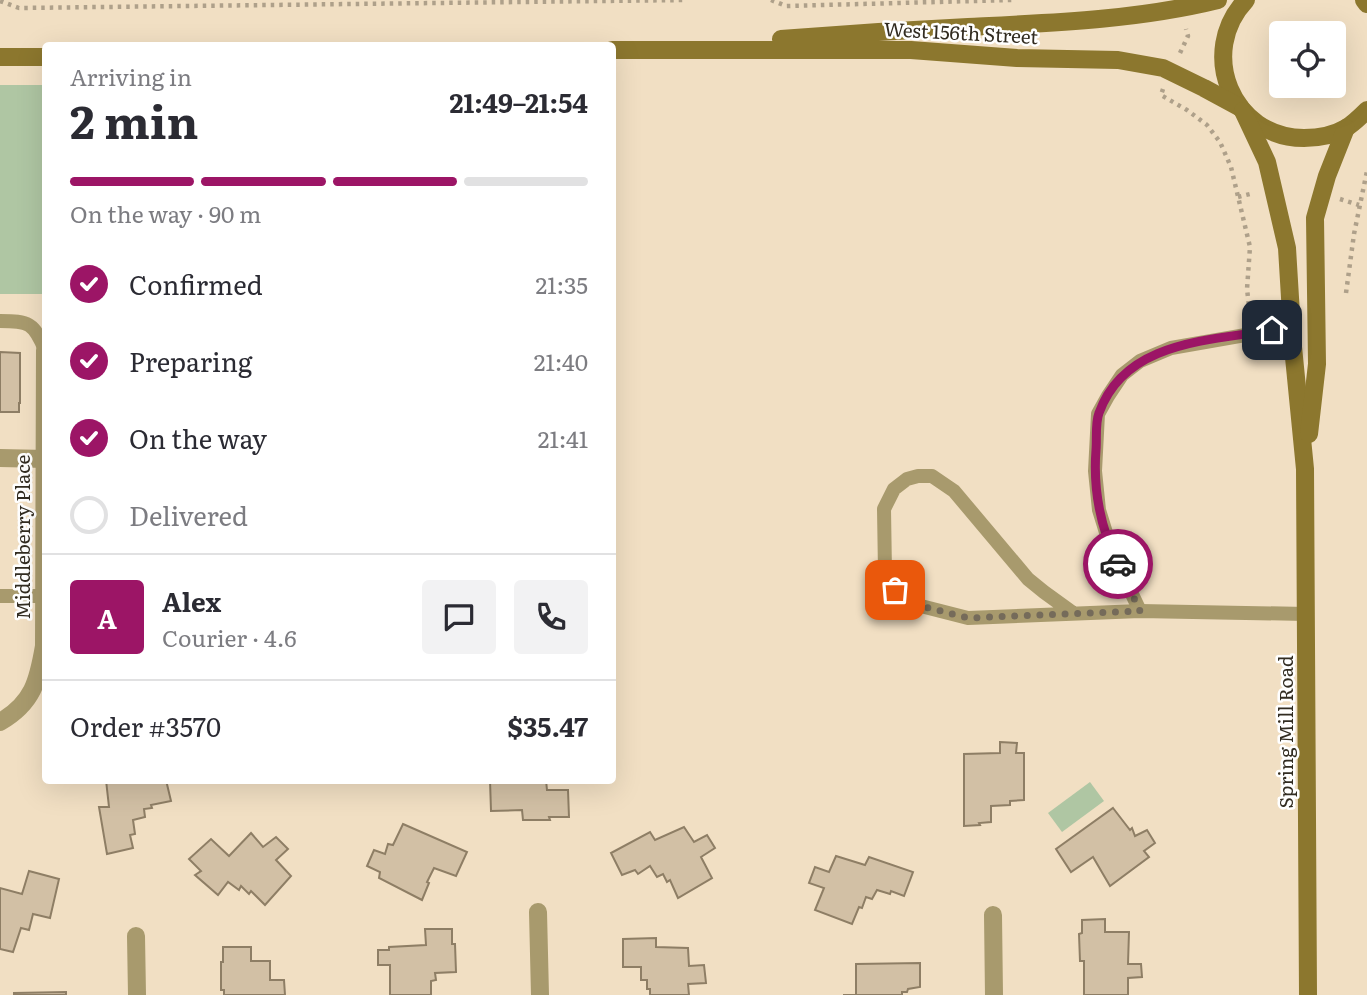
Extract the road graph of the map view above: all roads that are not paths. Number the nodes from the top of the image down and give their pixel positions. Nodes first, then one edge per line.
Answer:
1 (1218, 0) edge
2 (1246, 0) edge
3 (669, 49) junction
4 (616, 50) edge
5 (0, 57) edge
6 (42, 57) edge
7 (1242, 110) junction
8 (1367, 111) edge
9 (1346, 128) junction
10 (0, 321) edge
11 (1292, 327) junction
12 (42, 342) edge
13 (0, 458) edge
14 (42, 459) edge
15 (1306, 469) junction
16 (0, 596) edge
17 (42, 596) edge
18 (1140, 611) junction
19 (1073, 613) junction
20 (1306, 614) junction
21 (42, 658) edge
22 (6, 719) edge
23 (538, 912) dead end
24 (993, 915) dead end
25 (136, 936) dead end
26 (136, 995) edge
27 (540, 995) edge
28 (994, 995) edge
29 (1308, 995) edge

1 - 3 street, West 156th Street
2 - 7 street, Spring Mill Road
3 - 4 street, West 156th Street
3 - 7 street, West 156th Street
5 - 6 street
7 - 9 street, West 156th Street
7 - 11 street, Spring Mill Road
8 - 9 street
9 - 15 street, Spring Mill Road
10 - 12 lane
11 - 15 street, Spring Mill Road
11 - 18 lane
13 - 14 street
15 - 20 street, Spring Mill Road
16 - 17 lane
18 - 19 lane
18 - 20 lane
19 - 19 lane
20 - 29 street, Spring Mill Road
21 - 22 street, Middleberry Place
23 - 27 street
24 - 28 street
25 - 26 street

